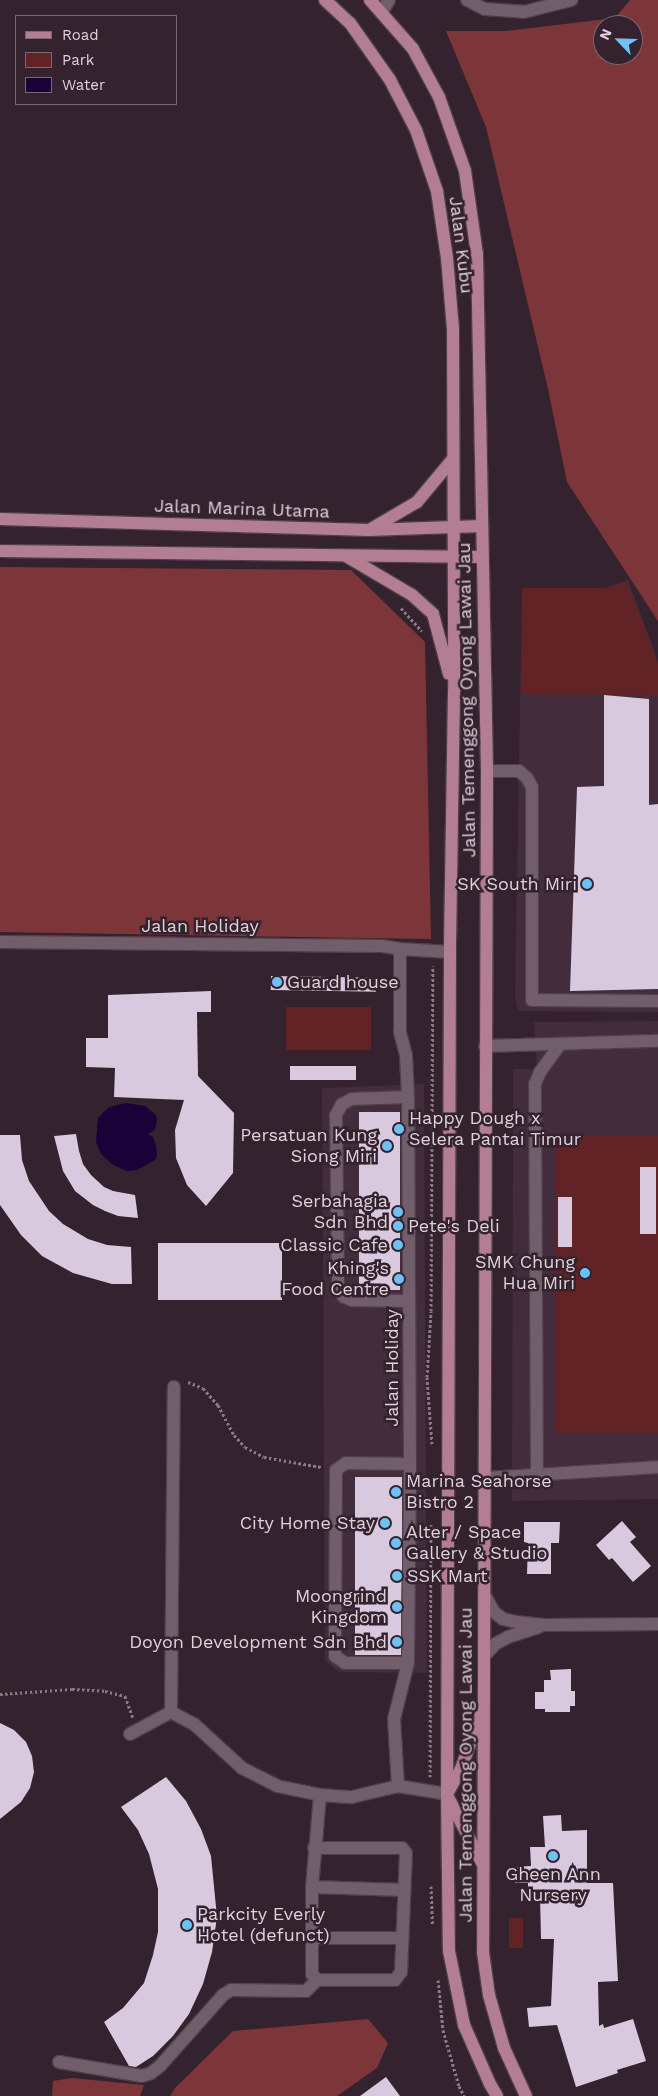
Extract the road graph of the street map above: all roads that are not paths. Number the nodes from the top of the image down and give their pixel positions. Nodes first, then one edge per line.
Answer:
1 (326, 0) edge
2 (370, 0) edge
3 (389, 0) edge
4 (467, 0) edge
5 (571, 0) edge
6 (381, 13) junction
7 (452, 460) junction
8 (0, 519) edge
9 (482, 526) junction
10 (452, 527) junction
11 (369, 530) junction
12 (0, 551) edge
13 (344, 554) junction
14 (453, 557) junction
15 (482, 557) junction
16 (454, 691) junction
17 (487, 771) junction
18 (0, 942) edge
19 (400, 950) junction
20 (450, 952) junction
21 (658, 1001) edge
22 (658, 1041) edge
23 (560, 1044) junction
24 (485, 1046) junction
25 (408, 1097) junction
26 (409, 1301) junction
27 (174, 1387) road end
28 (410, 1464) junction
29 (658, 1467) edge
30 (537, 1474) junction
31 (485, 1478) junction
32 (484, 1594) junction
33 (658, 1624) edge
34 (546, 1625) junction
35 (484, 1656) junction
36 (408, 1663) junction
37 (484, 1707) junction
38 (171, 1712) junction
39 (134, 1732) road end
40 (398, 1786) junction
41 (447, 1794) junction
42 (320, 1795) junction
43 (314, 1848) junction
44 (483, 1864) junction
45 (312, 1887) junction
46 (404, 1890) junction
47 (312, 1938) junction
48 (402, 1938) junction
49 (318, 1980) junction
50 (59, 2062) dead end
51 (497, 2096) edge
52 (526, 2096) edge

1 - 7 main road, Jalan Kubu
2 - 6 main road, Jalan Kubu
3 - 6 street
4 - 5 street
6 - 9 main road, Jalan Kubu
7 - 10 main road, Jalan Kubu
7 - 11 main road
8 - 11 main road, Jalan Marina Utama
9 - 10 main road, Jalan Marina Utama
9 - 15 main road, Jalan Temenggong Oyong Lawai Jau
10 - 11 main road, Jalan Marina Utama
10 - 14 main road, Jalan Temenggong Oyong Lawai Jau
12 - 13 main road
13 - 14 main road
13 - 16 main road
14 - 15 main road
14 - 16 main road, Jalan Temenggong Oyong Lawai Jau
15 - 17 main road, Jalan Temenggong Oyong Lawai Jau
16 - 20 main road, Jalan Temenggong Oyong Lawai Jau
17 - 21 street
17 - 24 main road, Jalan Temenggong Oyong Lawai Jau
18 - 19 street, Jalan Holiday
19 - 20 street, Jalan Holiday
19 - 25 street, Jalan Holiday
20 - 41 main road, Jalan Temenggong Oyong Lawai Jau
22 - 23 street
23 - 24 street
23 - 30 street
24 - 31 main road, Jalan Temenggong Oyong Lawai Jau
25 - 26 street, Jalan Holiday
25 - 26 street
26 - 28 street, Jalan Holiday
27 - 38 street
28 - 36 street, Jalan Holiday
28 - 36 street
29 - 30 street
30 - 31 street
31 - 32 main road, Jalan Temenggong Oyong Lawai Jau
32 - 34 street
32 - 35 main road, Jalan Temenggong Oyong Lawai Jau
33 - 34 street
34 - 35 street
35 - 37 main road, Jalan Temenggong Oyong Lawai Jau
36 - 40 street, Jalan Holiday
37 - 41 main road
37 - 44 main road, Jalan Temenggong Oyong Lawai Jau
38 - 39 street
38 - 42 street
40 - 41 street
40 - 42 street
41 - 44 main road
41 - 51 main road, Jalan Temenggong Oyong Lawai Jau
42 - 43 street
43 - 45 street
43 - 46 street
44 - 52 main road, Jalan Temenggong Oyong Lawai Jau
45 - 46 street
45 - 47 street
46 - 48 street
47 - 48 street
47 - 49 street
48 - 49 street
49 - 50 street

